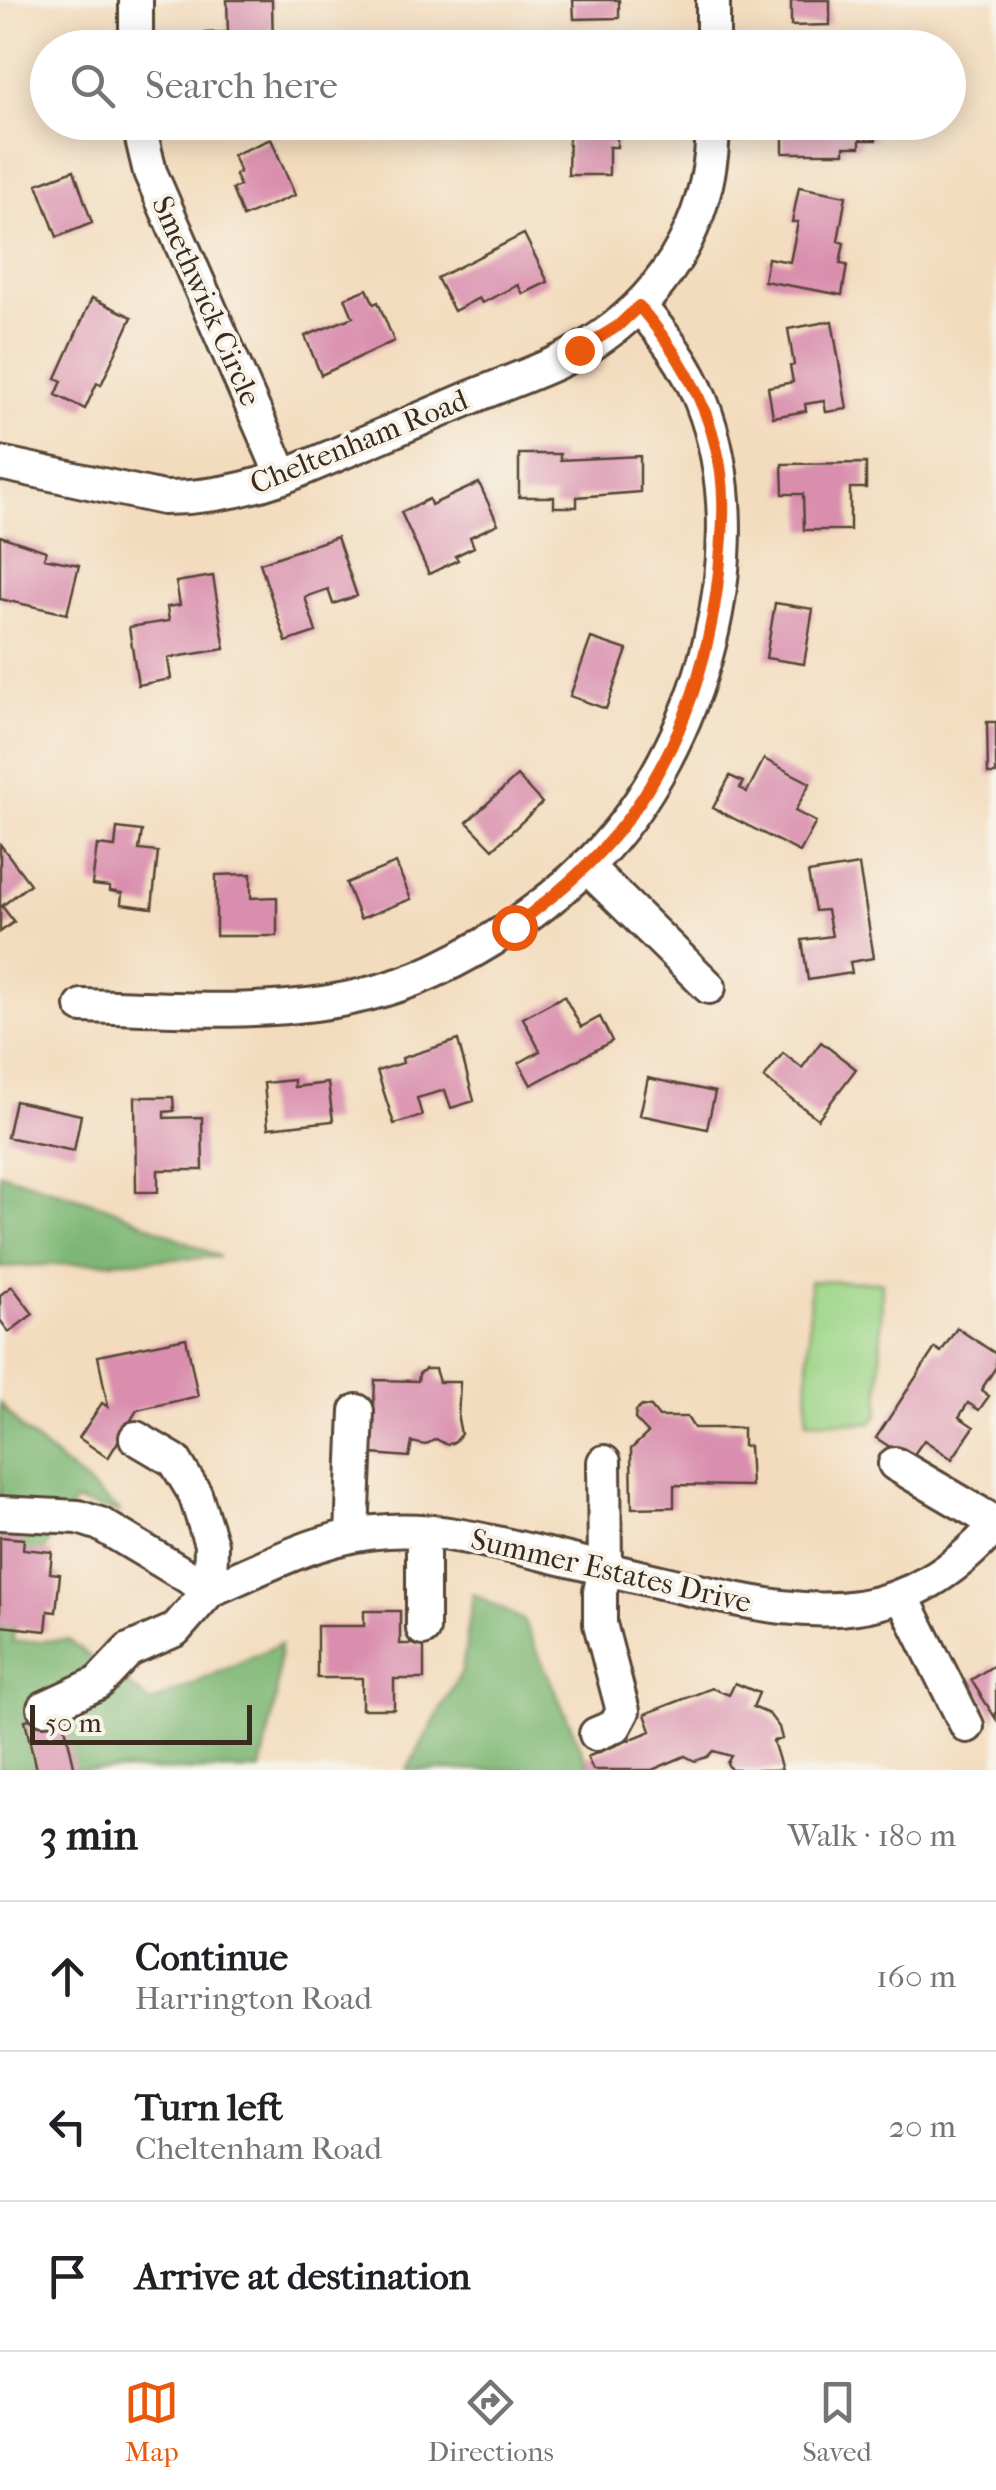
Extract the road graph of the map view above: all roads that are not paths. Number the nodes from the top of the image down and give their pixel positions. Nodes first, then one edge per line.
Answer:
1 (136, 0) edge
2 (713, 0) edge
3 (136, 30) edge
4 (713, 30) edge
5 (142, 140) edge
6 (712, 140) edge
7 (639, 306) junction
8 (0, 463) edge
9 (283, 478) junction
10 (586, 866) junction
11 (709, 987) dead end
12 (82, 1006) dead end
13 (357, 1411) dead end
14 (136, 1438) dead end
15 (604, 1462) dead end
16 (895, 1464) dead end
17 (0, 1513) edge
18 (996, 1524) edge
19 (423, 1532) junction
20 (352, 1535) junction
21 (605, 1569) junction
22 (210, 1590) junction
23 (902, 1596) junction
24 (423, 1629) dead end
25 (44, 1708) dead end
26 (967, 1726) dead end
27 (596, 1734) dead end

1 - 3 street
2 - 4 street
5 - 9 street, Smethwick Circle
6 - 7 street, Cheltenham Road
7 - 9 street, Cheltenham Road
7 - 10 street
8 - 9 street, Cheltenham Road
10 - 11 street
10 - 12 street
13 - 20 street
14 - 22 street
15 - 21 street
16 - 18 street
17 - 22 street
18 - 23 street, Summer Estates Drive
19 - 20 street, Summer Estates Drive
19 - 21 street, Summer Estates Drive
19 - 24 street
20 - 22 street, Summer Estates Drive
21 - 23 street, Summer Estates Drive
21 - 27 street
22 - 25 street
23 - 26 street

